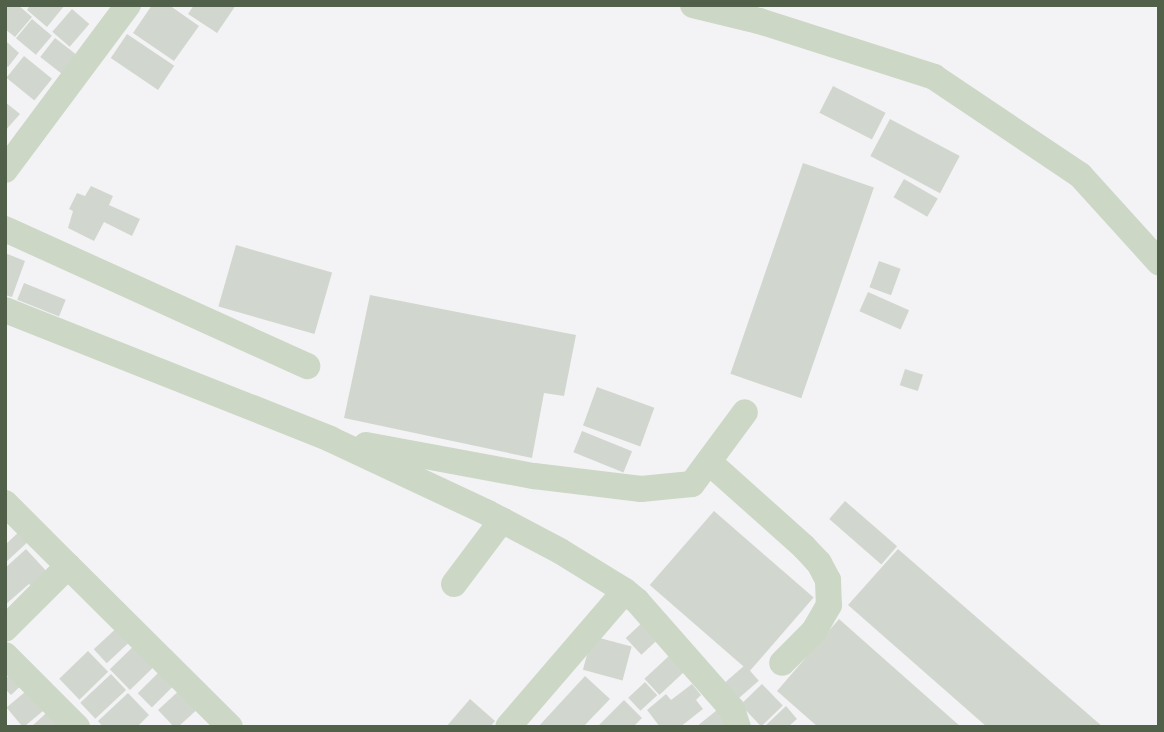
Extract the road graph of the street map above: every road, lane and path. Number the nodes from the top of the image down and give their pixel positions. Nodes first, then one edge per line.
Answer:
1 (128, 5) edge
2 (693, 5) edge
3 (5, 170) edge
4 (5, 229) edge
5 (1159, 262) edge
6 (5, 310) edge
7 (307, 366) dead end
8 (745, 412) dead end
9 (330, 439) junction
10 (709, 462) junction
11 (5, 503) edge
12 (502, 520) junction
13 (68, 566) junction
14 (454, 584) dead end
15 (625, 591) junction
16 (5, 629) edge
17 (5, 655) edge
18 (782, 663) dead end
19 (78, 727) edge
20 (230, 727) edge
21 (508, 727) edge
22 (738, 727) edge

1 - 3 street
2 - 5 street
4 - 7 street
6 - 9 street
8 - 10 street
9 - 10 street
9 - 12 street
10 - 18 street
11 - 13 street
12 - 14 street
12 - 15 street
13 - 16 street
13 - 20 street
15 - 21 street
15 - 22 street
17 - 19 street

